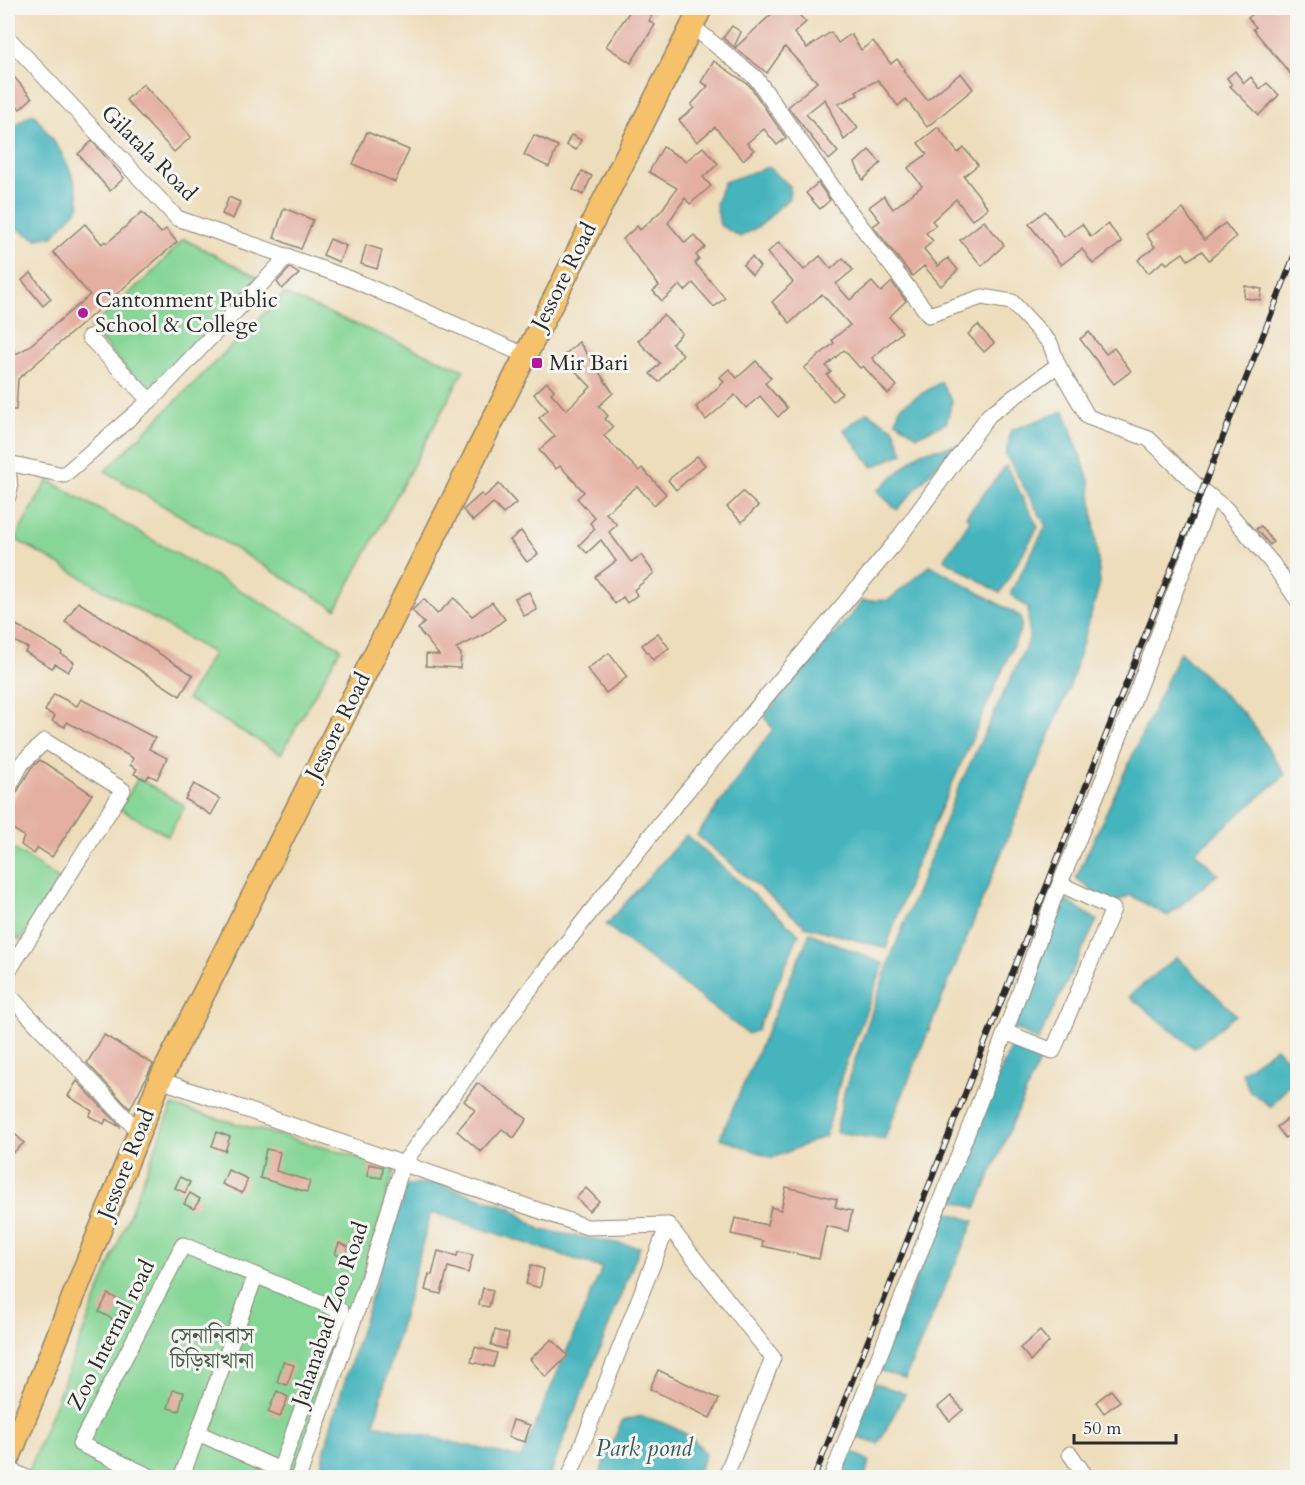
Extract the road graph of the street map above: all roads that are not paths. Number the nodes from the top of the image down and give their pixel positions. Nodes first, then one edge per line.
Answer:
1 (697, 17) edge
2 (8, 38) edge
3 (288, 256) junction
4 (89, 337) dead end
5 (525, 355) junction
6 (1058, 366) junction
7 (150, 401) junction
8 (8, 465) edge
9 (8, 497) edge
10 (1210, 497) junction
11 (1298, 601) edge
12 (8, 789) edge
13 (1060, 884) junction
14 (8, 972) edge
15 (8, 994) edge
16 (1005, 1032) junction
17 (160, 1080) junction
18 (139, 1132) junction
19 (403, 1164) junction
20 (668, 1226) junction
21 (255, 1277) junction
22 (198, 1433) junction
23 (1070, 1454) dead end
24 (8, 1460) edge
25 (8, 1469) edge
26 (278, 1474) edge
27 (27, 1478) edge
28 (154, 1478) edge
29 (181, 1478) edge
30 (298, 1478) edge
31 (569, 1478) edge
32 (725, 1478) edge
33 (831, 1478) edge
34 (1087, 1478) edge

1 - 5 highway, Jessore Road
1 - 6 street
2 - 3 street, Gilatala Road
3 - 5 street, Gilatala Road
3 - 7 street
4 - 7 street
5 - 17 highway, Jessore Road
6 - 10 street
6 - 19 street, Jahanabad Zoo Road
7 - 8 street
8 - 9 street
10 - 11 street
10 - 13 street
12 - 14 street
13 - 16 street
13 - 16 street
15 - 18 street
16 - 33 street
17 - 18 highway, Jessore Road
17 - 19 street
18 - 24 highway, Jessore Road
19 - 20 street
19 - 30 street, Jahanabad Zoo Road
20 - 31 street
20 - 32 street
21 - 22 street
21 - 26 street, Zoo Internal road
21 - 28 street, Zoo Internal road
22 - 26 street, Zoo Internal road
22 - 29 street
23 - 34 street
25 - 27 street

